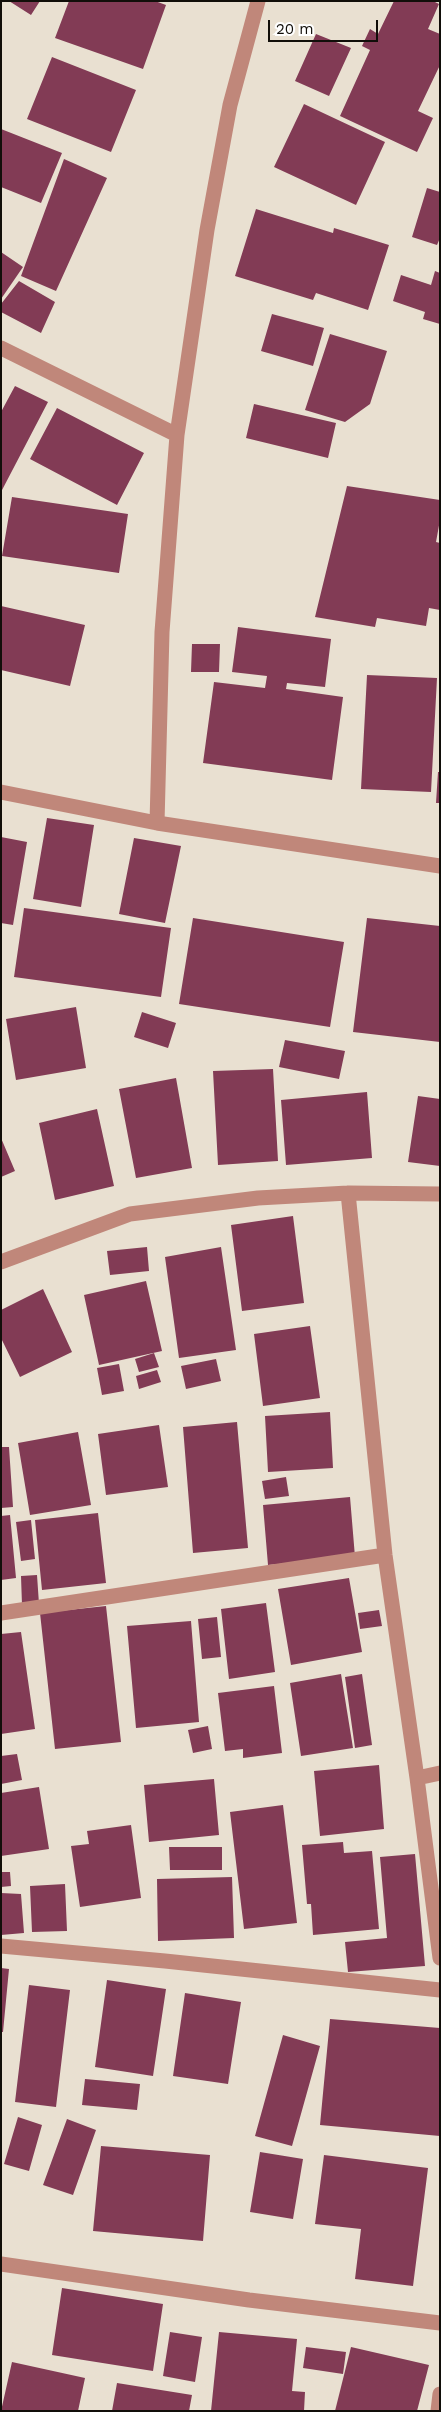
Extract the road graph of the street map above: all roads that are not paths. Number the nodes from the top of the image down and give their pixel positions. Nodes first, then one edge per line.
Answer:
1 (258, 1) edge
2 (1, 348) edge
3 (177, 435) junction
4 (1, 792) edge
5 (157, 822) junction
6 (440, 866) edge
7 (348, 1193) junction
8 (440, 1194) edge
9 (1, 1262) edge
10 (385, 1555) junction
11 (1, 1613) edge
12 (440, 1773) edge
13 (418, 1778) junction
14 (1, 1946) edge
15 (440, 1958) edge
16 (440, 1990) edge
17 (1, 2264) edge
18 (440, 2323) edge
19 (440, 2394) edge
20 (438, 2411) edge

1 - 3 street
2 - 3 street
3 - 5 street
4 - 5 street
5 - 6 street
7 - 8 street
7 - 9 street
7 - 10 street
10 - 11 street
10 - 13 street
12 - 13 street
13 - 15 street
14 - 16 street
17 - 18 street
19 - 20 street

